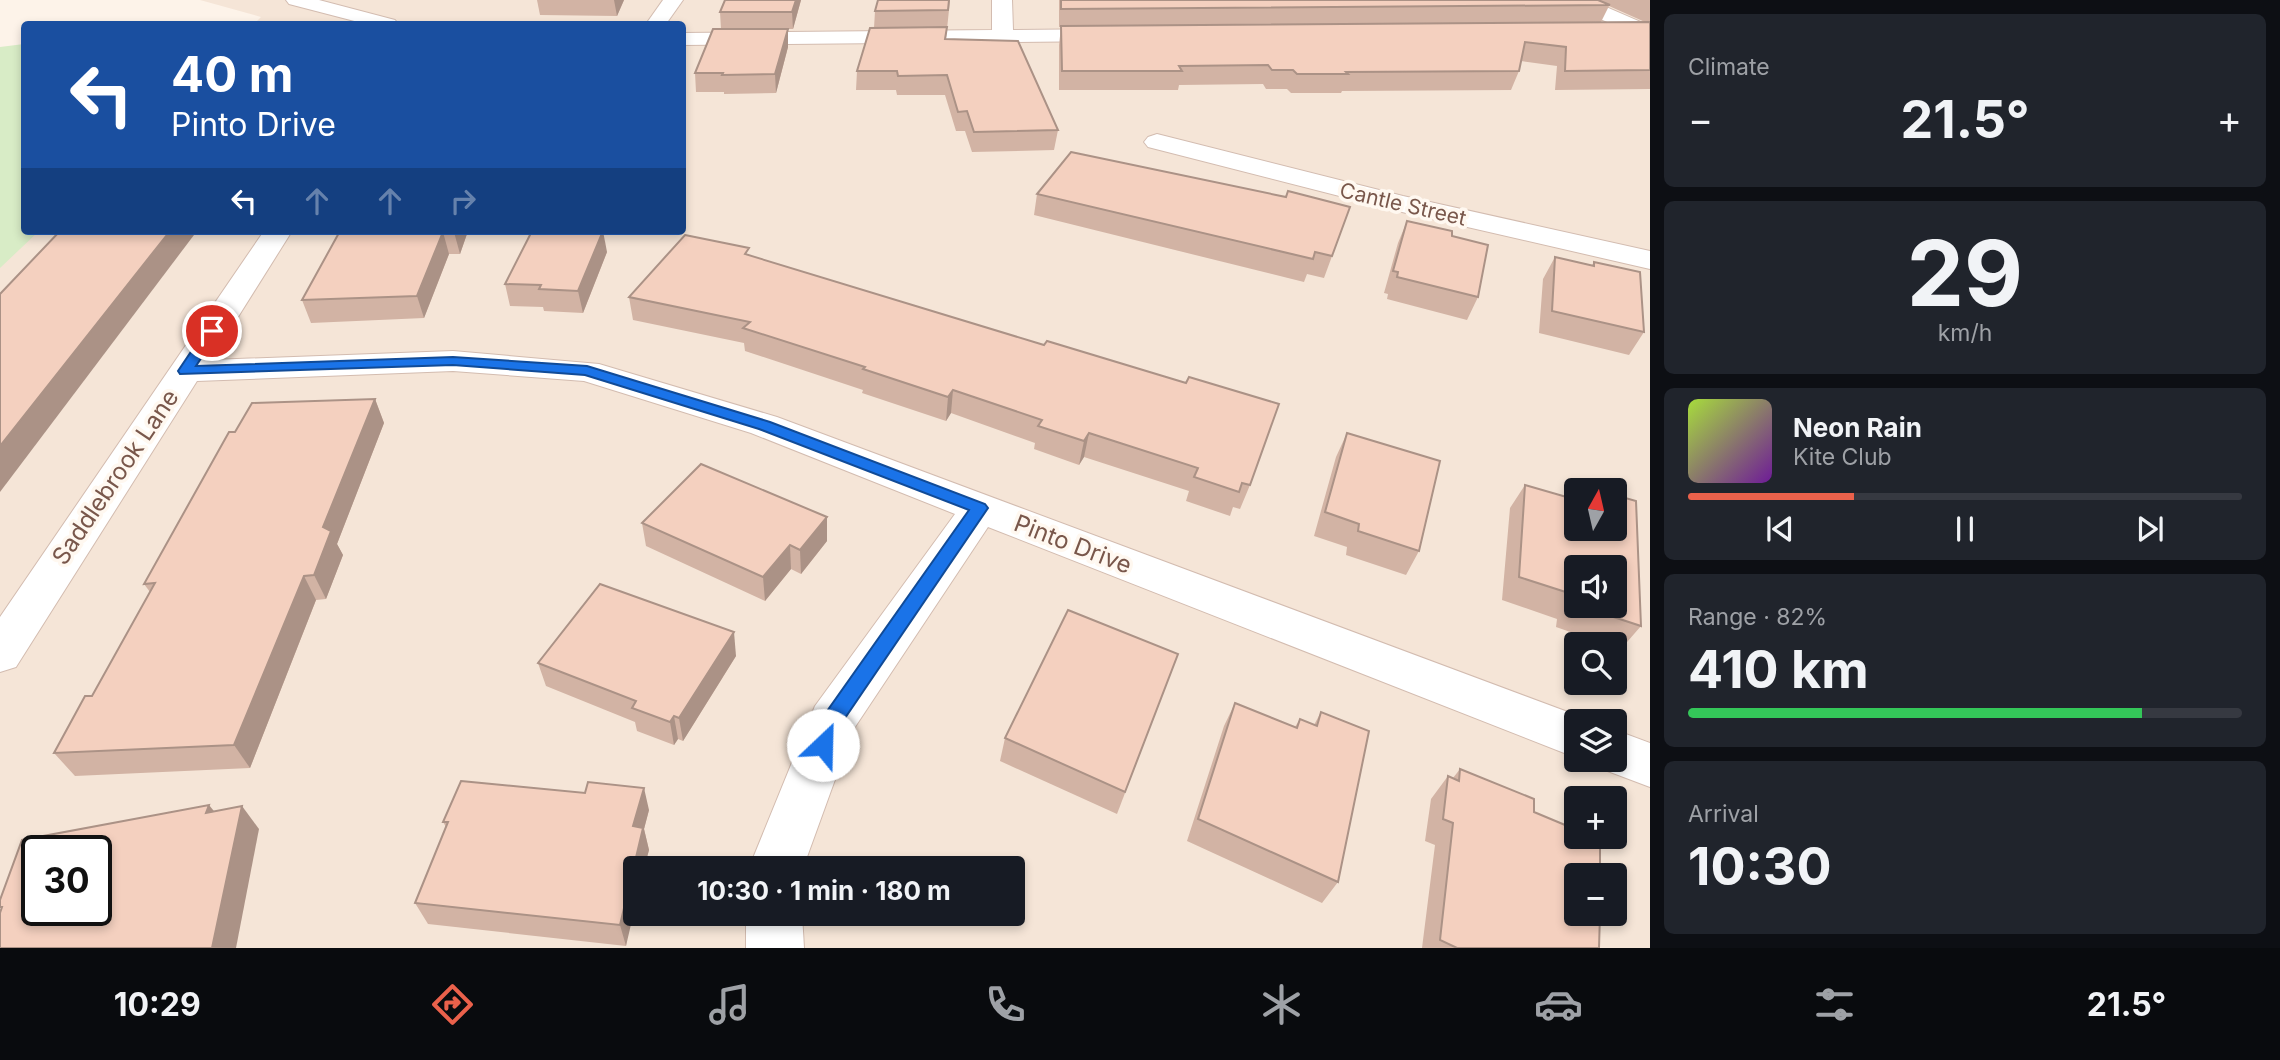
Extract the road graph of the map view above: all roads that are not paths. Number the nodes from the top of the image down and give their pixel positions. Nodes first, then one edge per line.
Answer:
1 (296, 0) edge
2 (673, 0) edge
3 (1002, 0) edge
4 (1573, 0) edge
5 (376, 21) edge
6 (658, 21) edge
7 (1647, 31) edge
8 (1589, 32) edge
9 (1129, 35) edge
10 (1003, 36) junction
11 (686, 39) edge
12 (1157, 142) dead end
13 (275, 235) edge
14 (1650, 260) edge
15 (185, 371) junction
16 (980, 508) junction
17 (0, 654) edge
18 (1564, 732) edge
19 (1627, 756) edge
20 (1650, 765) edge
21 (781, 856) edge
22 (774, 926) edge
23 (775, 948) edge

1 - 5 street
2 - 6 street
3 - 10 street
4 - 7 street
7 - 8 street
9 - 10 street
10 - 11 street
12 - 14 street, Cantle Street
13 - 15 street, Saddlebrook Lane
15 - 16 street, Pinto Drive
15 - 17 street, Saddlebrook Lane
16 - 18 street, Pinto Drive
16 - 21 street
19 - 20 street
22 - 23 street

